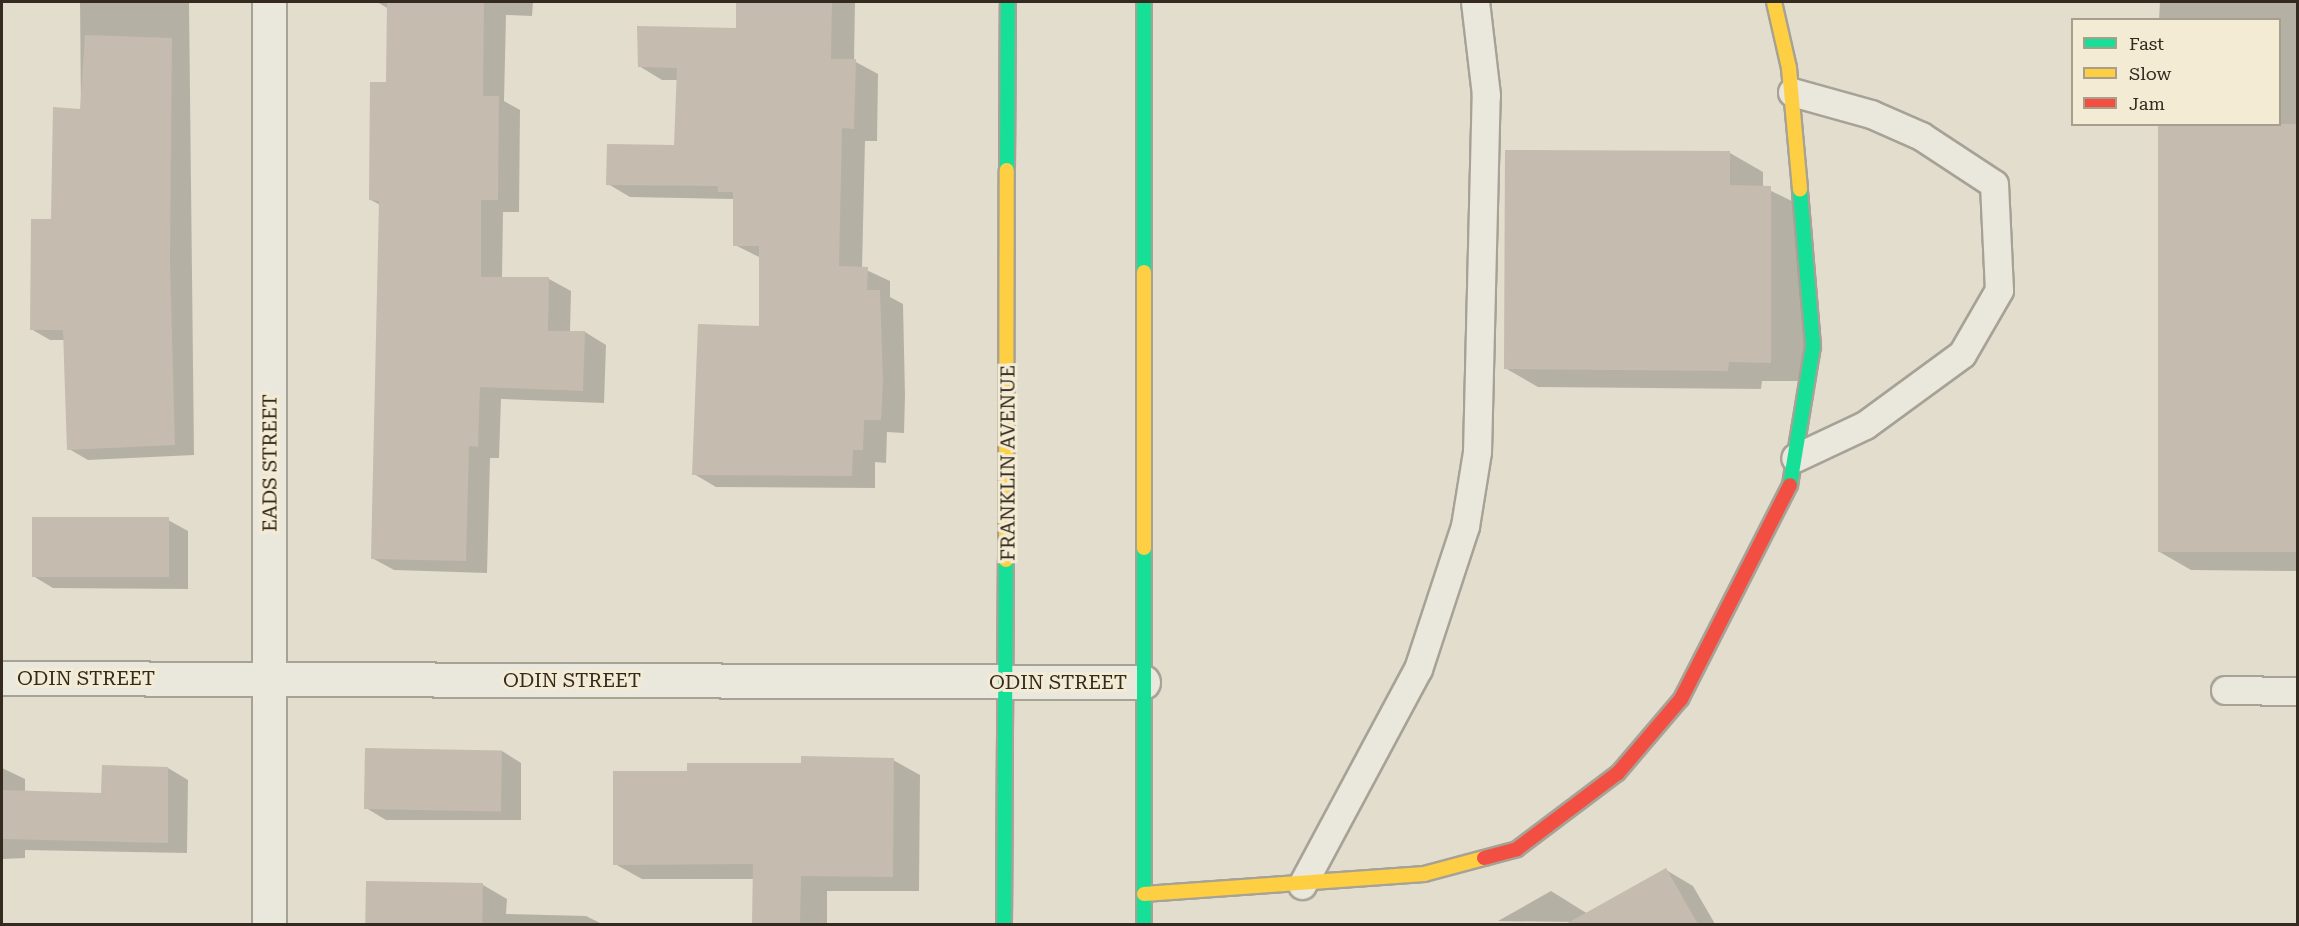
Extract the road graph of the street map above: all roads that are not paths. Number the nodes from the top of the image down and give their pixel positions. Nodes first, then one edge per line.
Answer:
1 (269, 2) edge
2 (1008, 2) edge
3 (1144, 2) edge
4 (1475, 2) edge
5 (1774, 2) edge
6 (1792, 92) junction
7 (1795, 458) junction
8 (2, 678) edge
9 (270, 678) junction
10 (1006, 682) junction
11 (1143, 682) junction
12 (2226, 690) dead end
13 (2298, 691) edge
14 (1302, 885) junction
15 (1144, 894) junction
16 (268, 924) edge
17 (1004, 924) edge
18 (1144, 924) edge

1 - 9 street, EADS STREET
2 - 10 street, FRANKLIN AVENUE
3 - 11 street
4 - 14 lane
5 - 6 street
6 - 7 street
6 - 7 lane
7 - 14 street
8 - 9 street, ODIN STREET
9 - 10 street, ODIN STREET
9 - 16 street, EADS STREET
10 - 11 street, ODIN STREET
10 - 17 street, FRANKLIN AVENUE
11 - 15 street
12 - 13 lane
14 - 15 street
15 - 18 street

